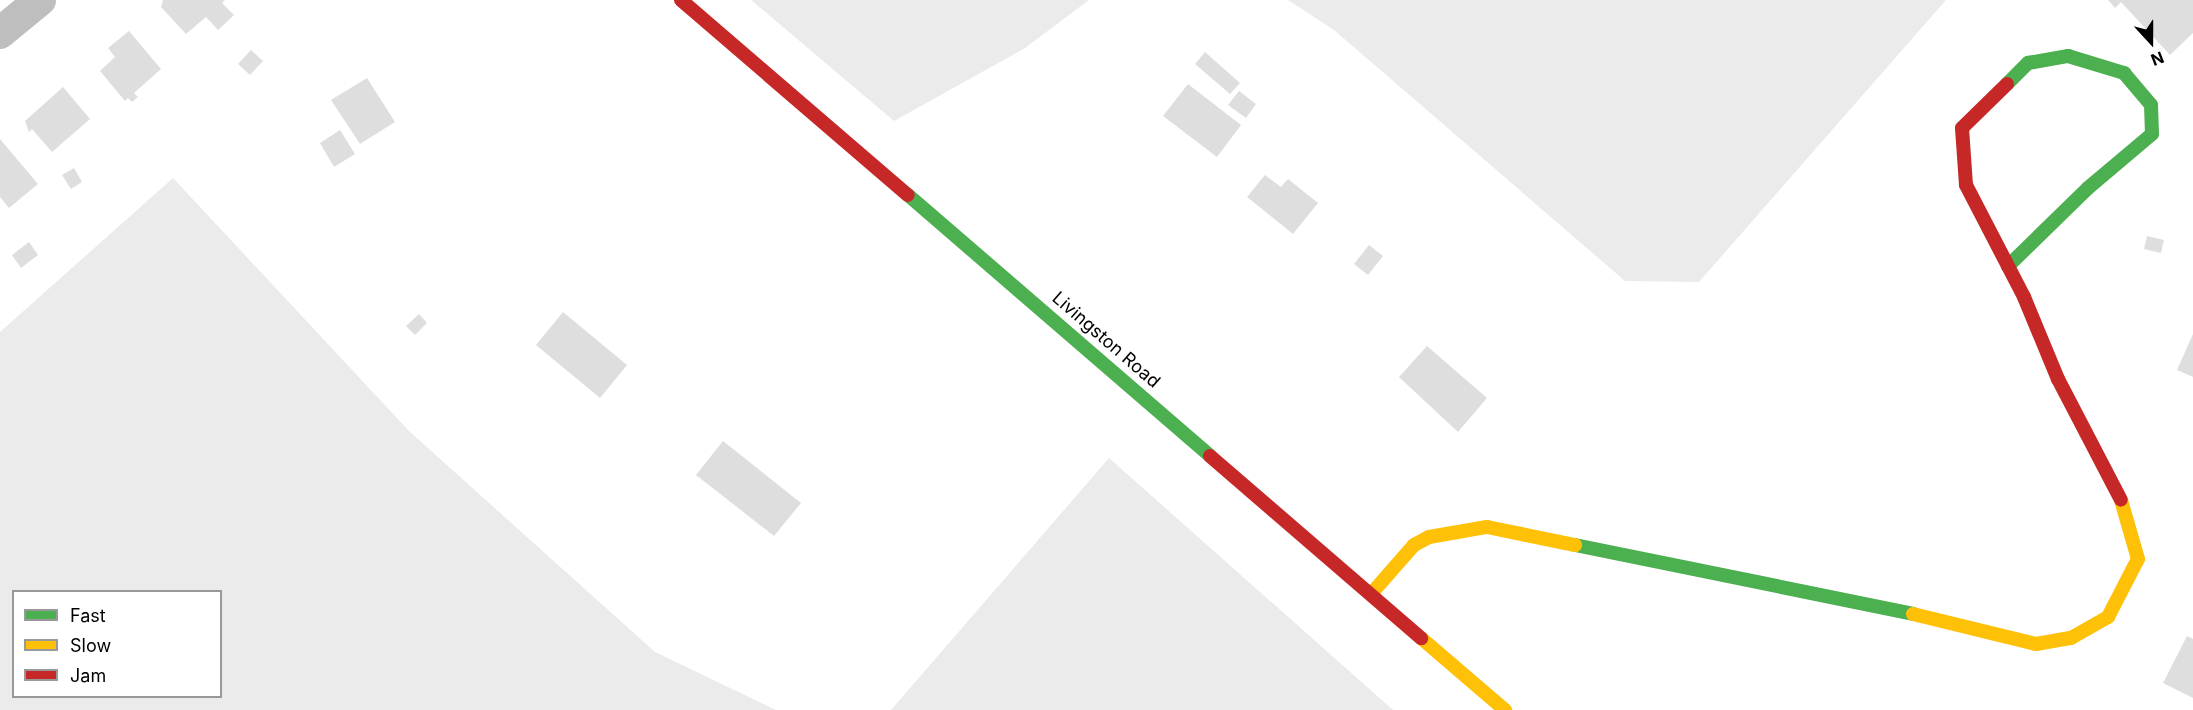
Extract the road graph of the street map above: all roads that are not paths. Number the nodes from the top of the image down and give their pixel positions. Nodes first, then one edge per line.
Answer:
1 (40, 0) edge
2 (681, 0) edge
3 (0, 33) edge
4 (2008, 266) junction
5 (1371, 594) junction
6 (1505, 710) edge

1 - 3 street
2 - 5 street, Livingston Road
4 - 4 street
4 - 5 street
5 - 6 street, Livingston Road

